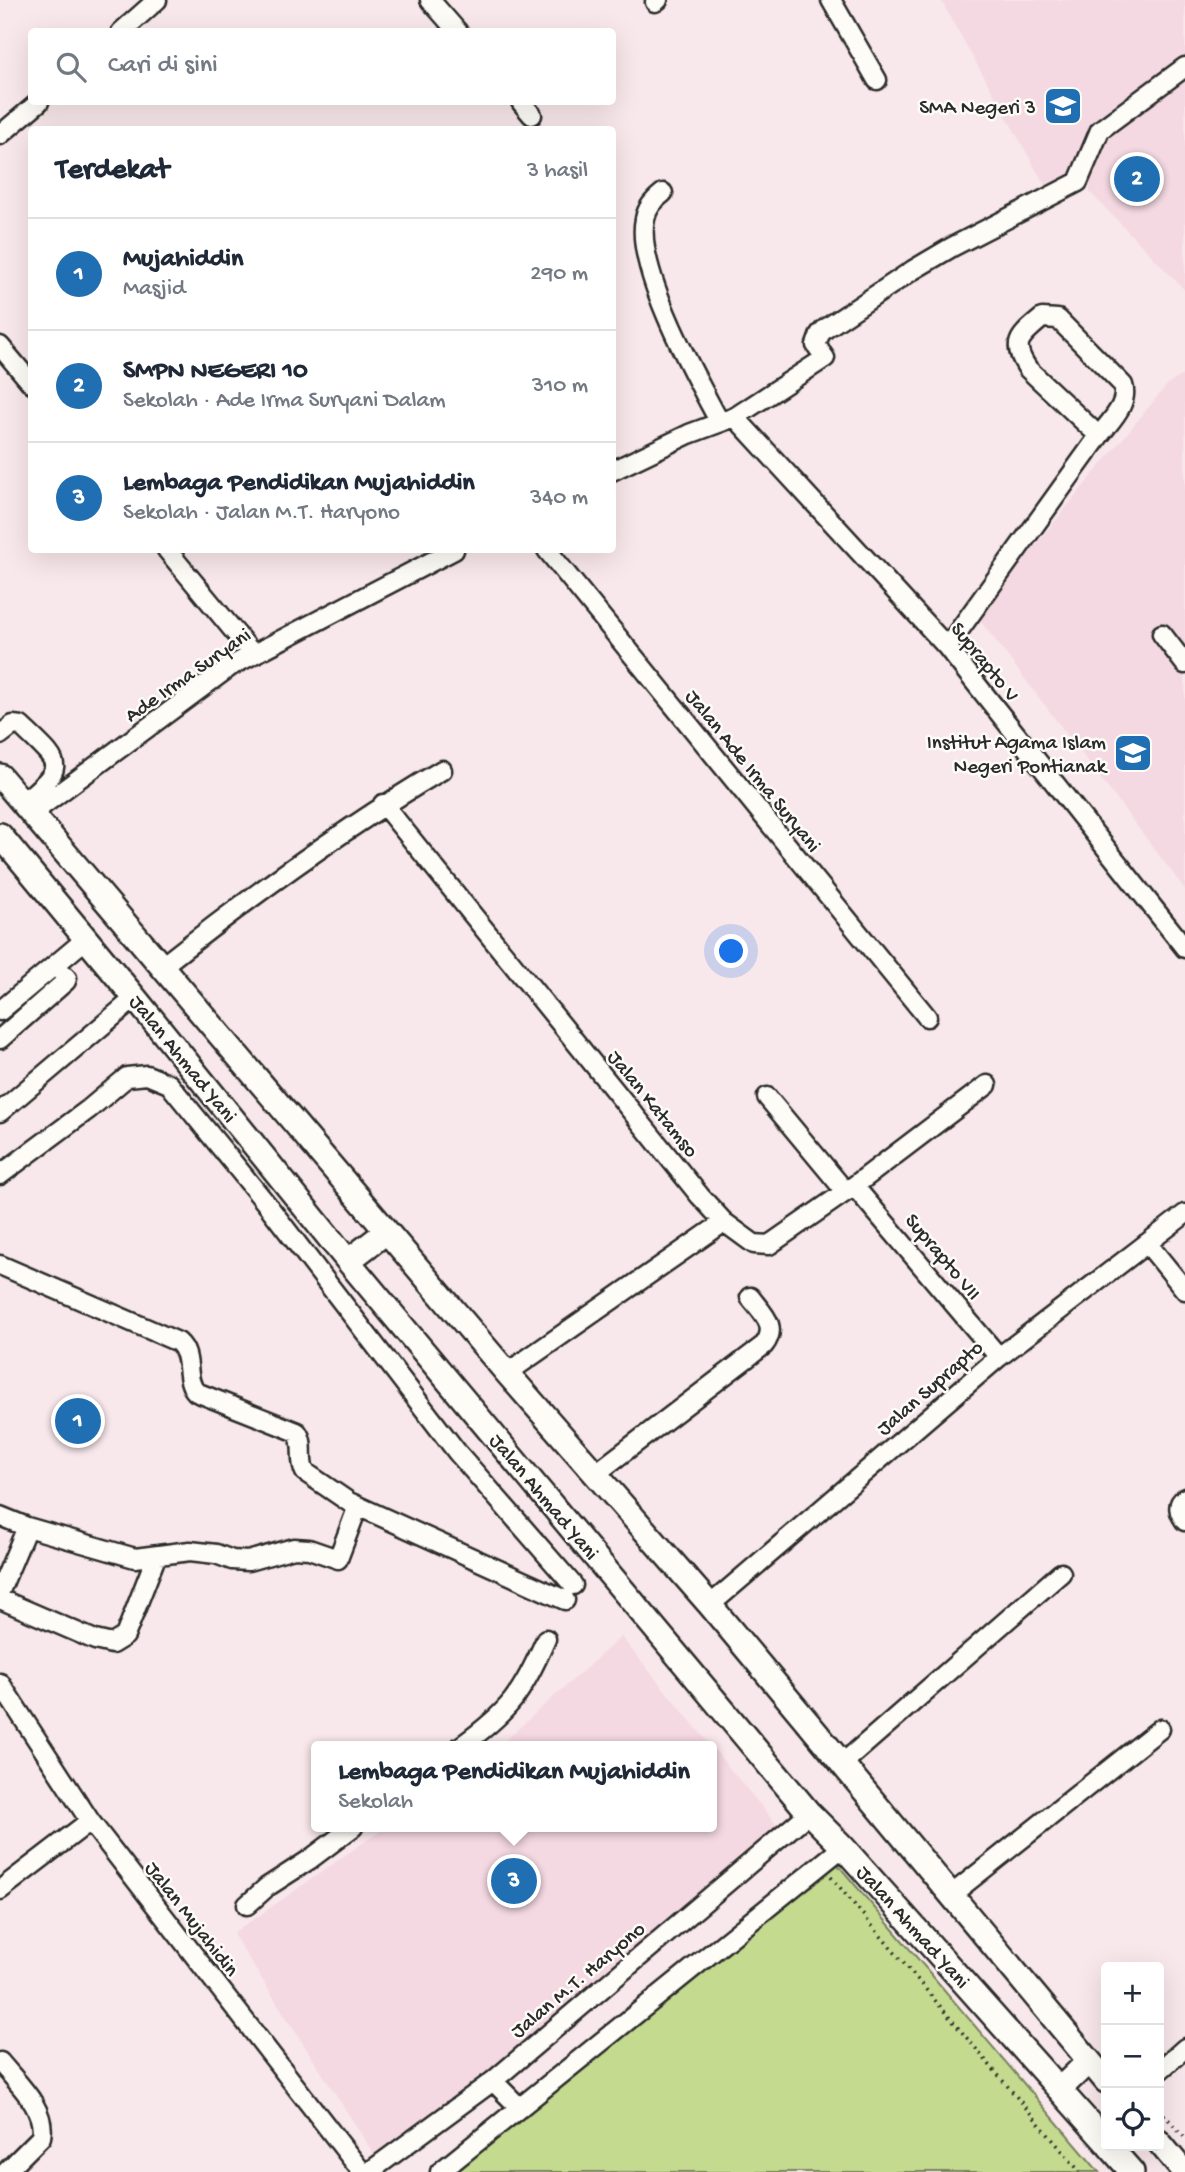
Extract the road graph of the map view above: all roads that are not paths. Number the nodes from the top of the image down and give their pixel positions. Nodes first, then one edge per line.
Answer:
1 (157, 0) edge
2 (430, 0) edge
3 (831, 0) edge
4 (126, 28) edge
5 (454, 28) edge
6 (1185, 67) edge
7 (877, 80) dead end
8 (35, 105) edge
9 (0, 135) edge
10 (663, 193) dead end
11 (0, 346) edge
12 (25, 363) edge
13 (727, 419) junction
14 (1100, 436) junction
15 (616, 469) edge
16 (169, 553) edge
17 (448, 553) edge
18 (549, 553) edge
19 (1162, 634) dead end
20 (947, 647) junction
21 (252, 653) junction
22 (1185, 664) edge
23 (0, 735) edge
24 (442, 770) dead end
25 (0, 776) edge
26 (383, 804) junction
27 (27, 809) junction
28 (0, 835) edge
29 (86, 939) junction
30 (1185, 948) edge
31 (55, 965) junction
32 (161, 967) junction
33 (135, 998) junction
34 (0, 1011) edge
35 (927, 1017) dead end
36 (4, 1029) edge
37 (987, 1085) dead end
38 (767, 1097) dead end
39 (0, 1112) edge
40 (0, 1175) edge
41 (850, 1188) junction
42 (1185, 1214) edge
43 (724, 1222) junction
44 (386, 1232) junction
45 (1147, 1243) junction
46 (348, 1261) junction
47 (0, 1265) edge
48 (1185, 1290) edge
49 (750, 1297) dead end
50 (999, 1357) junction
51 (507, 1373) junction
52 (595, 1474) junction
53 (1185, 1498) edge
54 (358, 1506) junction
55 (0, 1516) edge
56 (1185, 1521) edge
57 (27, 1527) junction
58 (156, 1557) junction
59 (1061, 1573) dead end
60 (0, 1591) edge
61 (0, 1599) edge
62 (710, 1605) junction
63 (545, 1639) dead end
64 (0, 1683) edge
65 (1160, 1729) dead end
66 (468, 1741) edge
67 (842, 1764) junction
68 (808, 1813) junction
69 (90, 1821) junction
70 (346, 1832) edge
71 (843, 1847) junction
72 (0, 1891) edge
73 (951, 1895) junction
74 (247, 1905) dead end
75 (1185, 2048) edge
76 (1089, 2061) junction
77 (0, 2062) edge
78 (1164, 2067) edge
79 (1101, 2075) edge
80 (493, 2081) junction
81 (1060, 2089) junction
82 (520, 2108) junction
83 (1101, 2136) edge
84 (1164, 2148) edge
85 (1114, 2151) edge
86 (6, 2172) edge
87 (362, 2172) edge
88 (369, 2172) edge
89 (440, 2172) edge
90 (1132, 2172) edge
91 (1184, 2172) edge

1 - 4 street
2 - 5 street
3 - 7 street
6 - 13 street
8 - 9 street
10 - 13 street, Suprapto V
11 - 12 street
13 - 15 street
13 - 20 street, Suprapto V
14 - 14 street
14 - 20 street
16 - 21 street
17 - 21 street, Ade Irma Suryani
18 - 35 street, Jalan Ade Irma Suryani
19 - 22 street
20 - 30 street, Suprapto V
21 - 27 street, Ade Irma Suryani
23 - 27 street
24 - 26 street
25 - 27 main road, Jalan Ahmad Yani
26 - 32 street
26 - 43 street, Jalan Katamso
27 - 32 main road, Jalan Ahmad Yani
28 - 29 main road, Jalan Ahmad Yani
29 - 31 street
29 - 33 main road, Jalan Ahmad Yani
31 - 34 street
31 - 36 street
32 - 44 main road, Jalan Ahmad Yani
33 - 39 street
33 - 46 main road, Jalan Ahmad Yani
37 - 41 street
38 - 41 street, Suprapto VII
40 - 54 street
41 - 43 street, Jalan Katamso
41 - 50 street, Suprapto VII
42 - 45 street, Jalan Suprapto
43 - 51 street
44 - 46 main road
44 - 51 main road, Jalan Ahmad Yani
45 - 48 street
45 - 50 street, Jalan Suprapto
46 - 68 main road, Jalan Ahmad Yani
47 - 54 street
49 - 52 street
50 - 62 street, Jalan Suprapto
51 - 52 main road, Jalan Ahmad Yani
52 - 62 main road, Jalan Ahmad Yani
53 - 56 street
54 - 58 street
55 - 57 street
57 - 58 street
57 - 60 street
58 - 61 street
59 - 67 street
62 - 67 main road, Jalan Ahmad Yani
63 - 66 street
64 - 69 street, Jalan Mujahidin
65 - 73 street
67 - 73 main road, Jalan Ahmad Yani
68 - 71 main road, Jalan Ahmad Yani
68 - 80 street, Jalan M.T. Haryono
69 - 72 street
69 - 87 street, Jalan Mujahidin
70 - 74 street
71 - 81 main road, Jalan Ahmad Yani
71 - 82 street
73 - 76 main road, Jalan Ahmad Yani
75 - 78 street
76 - 79 main road, Jalan Ahmad Yani
76 - 81 main road
77 - 86 street
80 - 82 street
80 - 88 street, Jalan M.T. Haryono
81 - 83 main road, Jalan Ahmad Yani
82 - 89 street
84 - 91 main road
85 - 90 main road, Jalan Ahmad Yani

